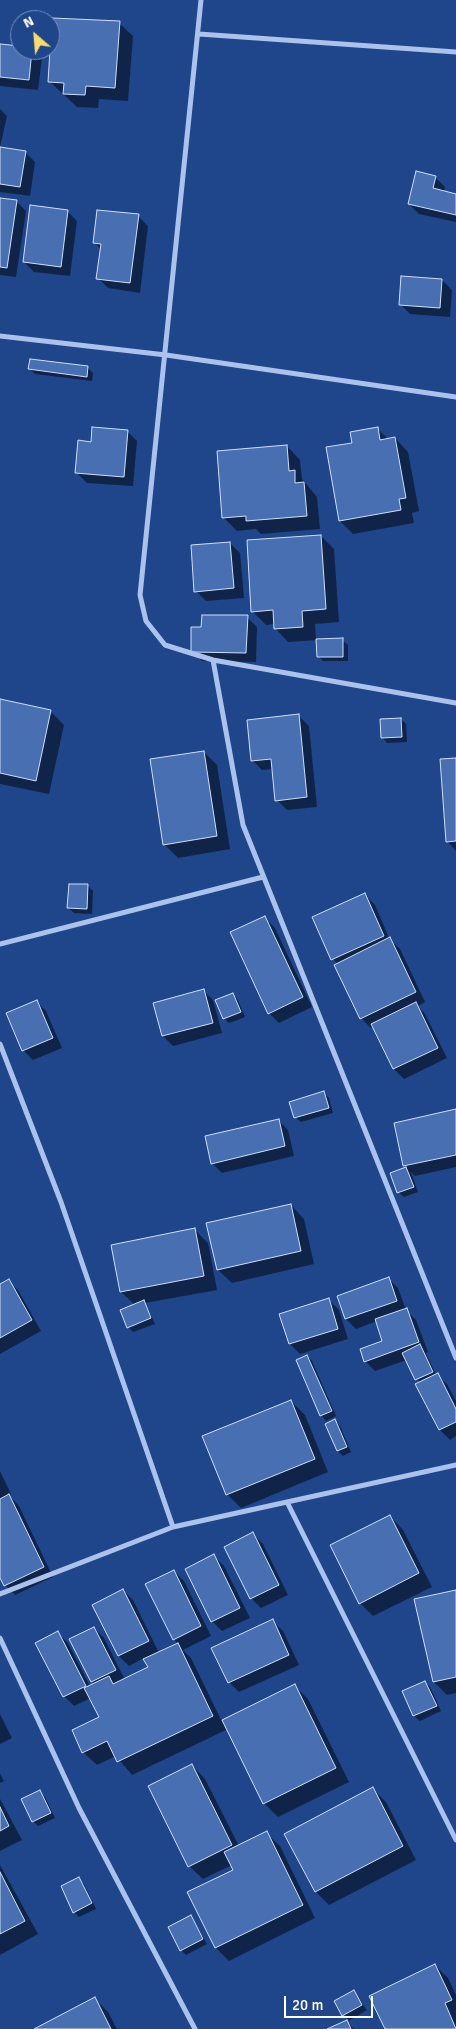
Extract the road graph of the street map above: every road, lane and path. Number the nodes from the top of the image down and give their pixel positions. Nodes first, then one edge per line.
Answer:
1 (201, 0) edge
2 (199, 34) junction
3 (456, 52) edge
4 (0, 336) edge
5 (166, 355) junction
6 (456, 397) edge
7 (213, 660) junction
8 (456, 703) edge
9 (263, 877) junction
10 (0, 944) edge
11 (0, 1044) edge
12 (456, 1358) edge
13 (456, 1465) edge
14 (287, 1502) junction
15 (173, 1527) junction
16 (0, 1594) edge
17 (0, 1638) edge
18 (456, 1840) edge
19 (195, 2029) edge

1 - 2 street
2 - 3 street
2 - 5 street
4 - 5 street
5 - 6 street
5 - 7 street
7 - 8 street
7 - 9 street
9 - 10 street
9 - 12 street
11 - 15 street
13 - 14 street
14 - 15 street
14 - 18 street
15 - 16 street
17 - 19 street

